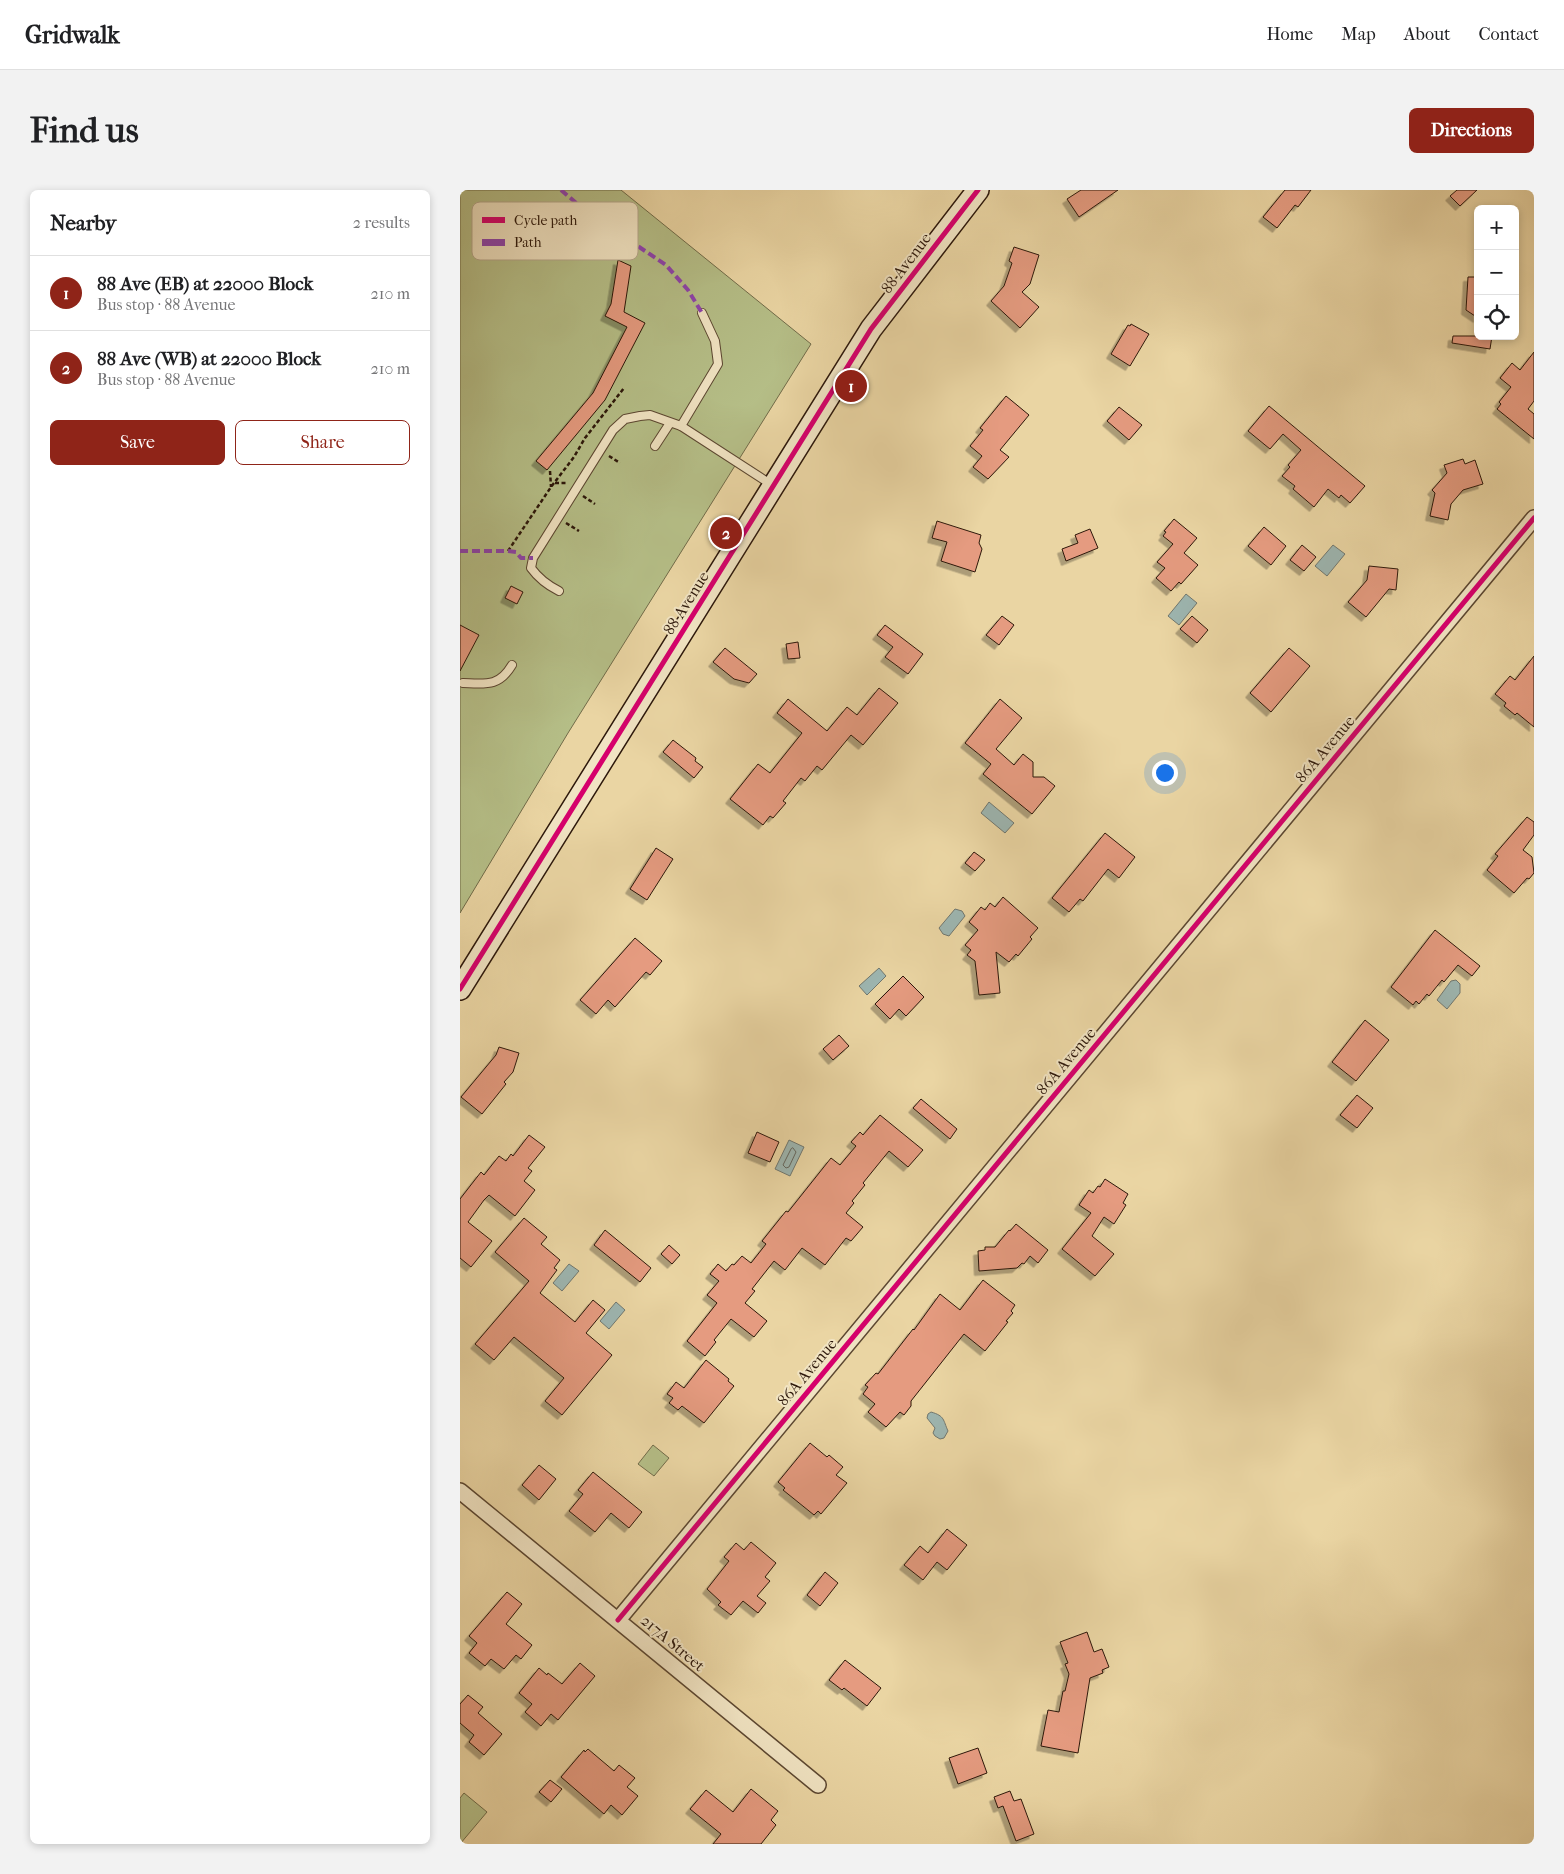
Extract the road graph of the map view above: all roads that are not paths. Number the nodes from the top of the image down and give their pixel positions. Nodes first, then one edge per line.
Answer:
1 (978, 190) edge
2 (702, 313) dead end
3 (670, 423) junction
4 (680, 426) junction
5 (655, 446) dead end
6 (774, 486) junction
7 (1534, 518) edge
8 (559, 592) dead end
9 (512, 665) dead end
10 (463, 683) dead end
11 (460, 989) edge
12 (460, 1491) edge
13 (618, 1620) junction
14 (818, 1785) dead end

1 - 6 main road, 88 Avenue
2 - 4 lane
3 - 4 lane
3 - 5 lane
3 - 8 lane
4 - 6 lane
6 - 11 main road, 88 Avenue
7 - 13 street, 86A Avenue
9 - 10 lane
12 - 13 street, 217A Street
13 - 14 street, 217A Street

